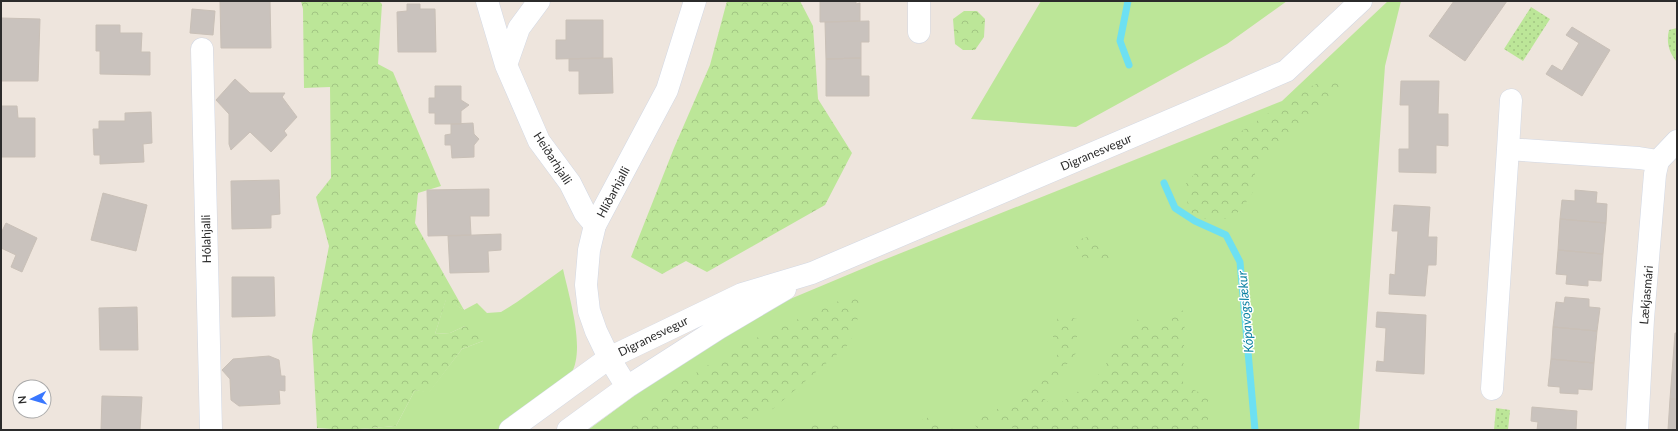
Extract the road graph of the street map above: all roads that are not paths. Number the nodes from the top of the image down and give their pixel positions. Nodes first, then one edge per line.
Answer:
1 (487, 1) edge
2 (539, 1) edge
3 (695, 1) edge
4 (919, 1) edge
5 (1360, 1) edge
6 (919, 32) dead end
7 (202, 49) dead end
8 (506, 65) junction
9 (1510, 100) dead end
10 (1677, 141) edge
11 (1508, 149) junction
12 (1658, 161) junction
13 (595, 225) junction
14 (812, 273) junction
15 (609, 358) junction
16 (627, 387) junction
17 (1492, 389) dead end
18 (211, 430) edge
19 (510, 430) edge
20 (568, 430) edge
21 (1637, 430) edge

1 - 8 street, Heiðarhjalli
2 - 8 street
3 - 13 street, Hlíðarhjalli
4 - 6 street
5 - 14 street, Digranesvegur
7 - 18 street, Hólahjalli
8 - 13 street, Heiðarhjalli
9 - 11 street
10 - 12 street, Lækjasmári
11 - 12 street
11 - 17 street
12 - 21 street, Lækjasmári
13 - 15 street, Hlíðarhjalli
14 - 15 street, Digranesvegur
14 - 16 street, Digranesvegur
15 - 16 street, Hlíðarhjalli
15 - 19 street, Digranesvegur
16 - 20 street, Digranesvegur

